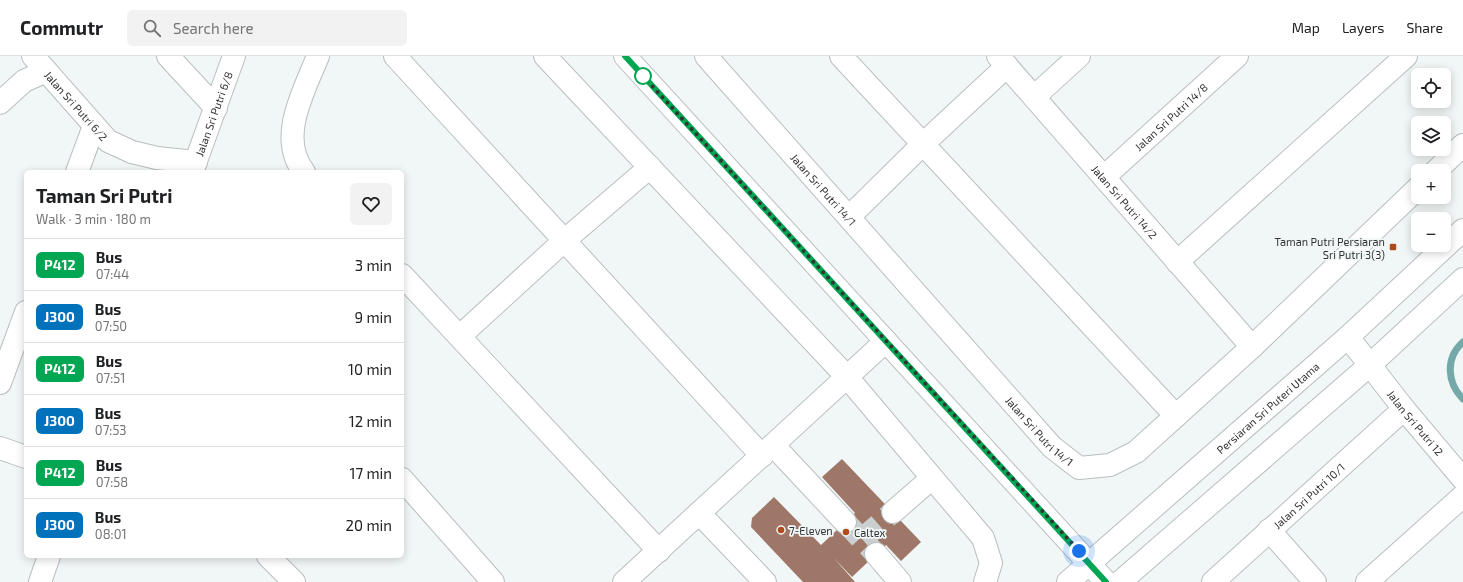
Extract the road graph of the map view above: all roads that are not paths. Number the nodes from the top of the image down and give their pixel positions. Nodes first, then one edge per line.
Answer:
1 (168, 56) edge
2 (234, 56) edge
3 (318, 56) edge
4 (395, 56) edge
5 (545, 56) edge
6 (625, 56) edge
7 (706, 56) edge
8 (841, 56) edge
9 (1079, 56) edge
10 (1237, 56) edge
11 (1406, 56) edge
12 (1002, 61) edge
13 (40, 64) edge
14 (1034, 97) junction
15 (0, 103) edge
16 (216, 108) junction
17 (94, 126) junction
18 (923, 144) junction
19 (1463, 145) edge
20 (1443, 164) edge
21 (194, 167) edge
22 (650, 167) junction
23 (78, 170) edge
24 (303, 170) edge
25 (1104, 177) junction
26 (1411, 195) edge
27 (849, 217) junction
28 (1463, 230) edge
29 (565, 240) junction
30 (1177, 262) junction
31 (404, 277) edge
32 (1463, 279) edge
33 (24, 317) edge
34 (460, 336) junction
35 (1348, 337) junction
36 (886, 341) junction
37 (1252, 347) junction
38 (1371, 364) junction
39 (847, 377) junction
40 (0, 383) edge
41 (1404, 409) junction
42 (1176, 416) junction
43 (0, 448) edge
44 (768, 450) junction
45 (24, 456) edge
46 (932, 478) junction
47 (1463, 479) edge
48 (404, 481) edge
49 (1463, 496) edge
50 (893, 512) tunnel mouth
51 (699, 513) junction
52 (845, 522) tunnel mouth
53 (1269, 530) junction
54 (659, 550) junction
55 (876, 554) tunnel mouth
56 (48, 558) edge
57 (270, 558) edge
58 (1090, 563) junction
59 (40, 582) edge
60 (294, 582) edge
61 (493, 582) edge
62 (624, 582) edge
63 (765, 582) edge
64 (900, 582) edge
65 (985, 582) edge
66 (1068, 582) edge
67 (1106, 582) edge
68 (1120, 582) edge
69 (1213, 582) edge
70 (1315, 582) edge
71 (1368, 582) edge

1 - 16 street
2 - 16 street, Jalan Sri Putri 6/8
3 - 24 street
4 - 29 street
5 - 22 street
6 - 36 street
7 - 27 street, Jalan Sri Putri 14/1
8 - 18 street
9 - 14 street
10 - 25 street, Jalan Sri Putri 14/8
11 - 30 street
12 - 14 street, Jalan Sri Putri 14/2
12 - 18 street
13 - 15 street
13 - 17 street, Jalan Sri Putri 6/2
14 - 25 street, Jalan Sri Putri 14/2
16 - 21 street, Jalan Sri Putri 6/8
17 - 21 street, Jalan Sri Putri 6/2
17 - 23 street
18 - 27 street
18 - 42 street
19 - 20 street
22 - 29 street
22 - 39 street
25 - 30 street, Jalan Sri Putri 14/2
26 - 37 street, Jalan Sri Putri 14/1
27 - 42 street, Jalan Sri Putri 14/1
28 - 35 street, Persiaran Sri Puteri Utama
29 - 34 street
29 - 44 street
30 - 37 street, Jalan Sri Putri 14/2
31 - 34 street
32 - 38 street
33 - 40 street
34 - 54 street
35 - 38 street, Jalan Sri Putri 12
35 - 58 street, Persiaran Sri Puteri Utama
36 - 39 street
36 - 58 street
37 - 42 street, Jalan Sri Putri 14/1
38 - 41 street, Jalan Sri Putri 12
38 - 68 street
39 - 44 street
39 - 46 street
41 - 47 street, Jalan Sri Putri 12
41 - 53 street, Jalan Sri Putri 10/1
43 - 45 street
44 - 51 street
44 - 52 street
46 - 50 street
46 - 65 street
48 - 61 street
49 - 71 street
51 - 54 street
51 - 63 street
53 - 69 street, Jalan Sri Putri 10/1
53 - 70 street
54 - 62 street
55 - 64 street
56 - 59 street
57 - 60 street
58 - 66 street, Persiaran Sri Puteri Utama
58 - 67 street

